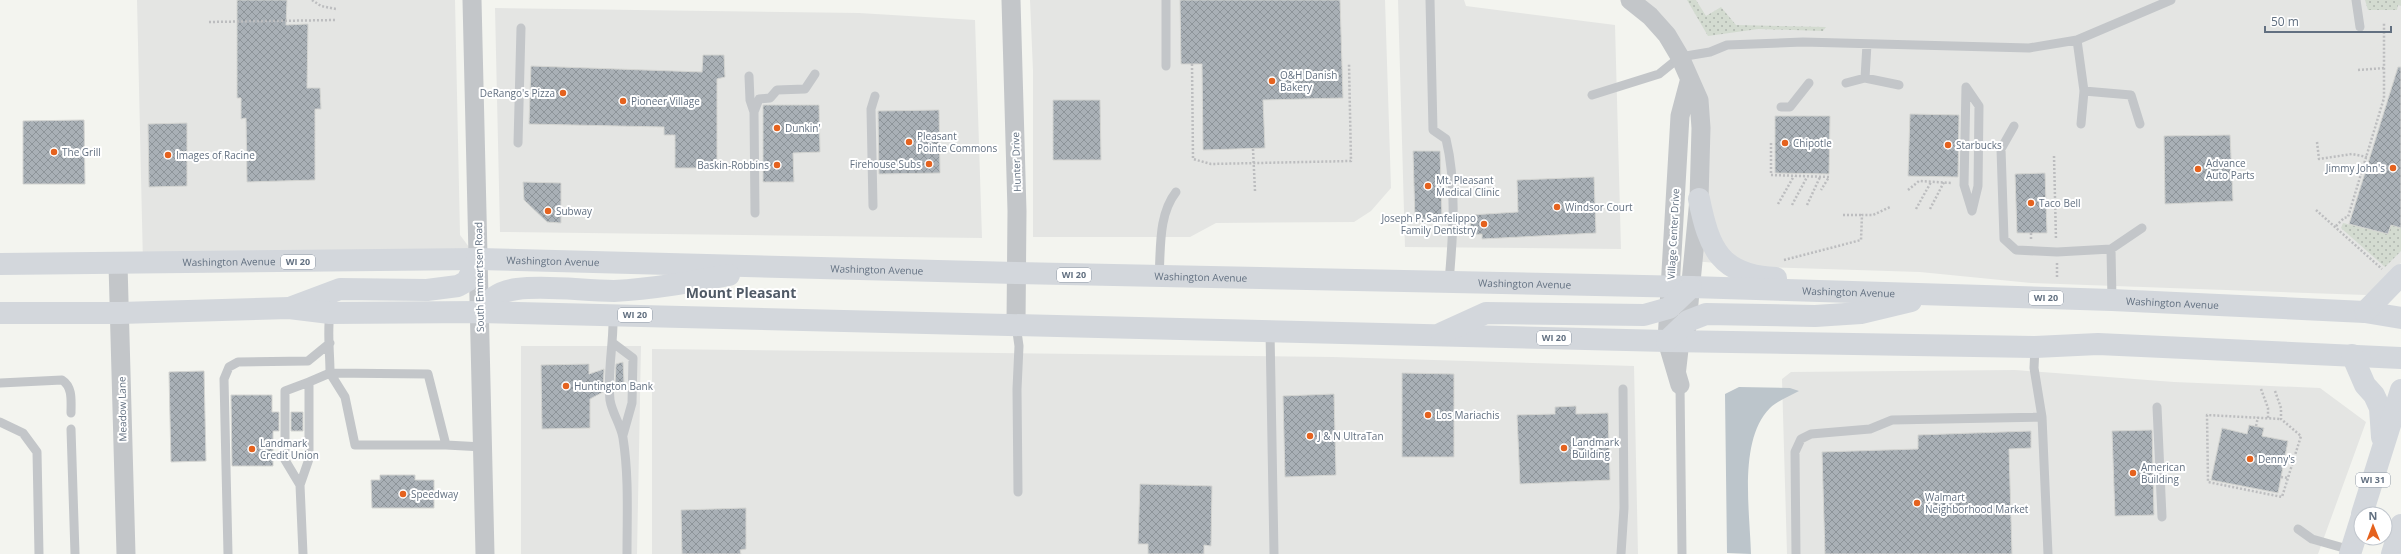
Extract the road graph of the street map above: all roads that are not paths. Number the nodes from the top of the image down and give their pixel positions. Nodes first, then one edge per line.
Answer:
1 (472, 0) edge
2 (1011, 0) edge
3 (1166, 0) edge
4 (1430, 0) edge
5 (1630, 0) edge
6 (2171, 0) edge
7 (2356, 0) edge
8 (2360, 27) dead end
9 (521, 28) dead end
10 (2077, 40) junction
11 (1867, 44) junction
12 (1680, 57) junction
13 (1166, 66) dead end
14 (815, 74) dead end
15 (749, 76) dead end
16 (1865, 78) junction
17 (1690, 82) junction
18 (1809, 82) dead end
19 (1846, 83) dead end
20 (1899, 85) dead end
21 (1966, 87) joint
22 (2084, 91) junction
23 (1592, 95) dead end
24 (875, 96) dead end
25 (1781, 107) dead end
26 (754, 112) junction
27 (2081, 124) dead end
28 (2140, 124) dead end
29 (2014, 126) dead end
30 (518, 143) dead end
31 (1176, 192) dead end
32 (1699, 199) junction
33 (873, 206) dead end
34 (755, 213) dead end
35 (2142, 228) dead end
36 (2110, 248) junction
37 (478, 259) junction
38 (0, 264) edge
39 (118, 264) junction
40 (768, 267) junction
41 (2393, 273) edge
42 (1016, 274) junction
43 (1159, 276) junction
44 (1449, 282) junction
45 (1680, 287) junction
46 (1938, 294) junction
47 (2112, 300) junction
48 (289, 308) junction
49 (1669, 308) junction
50 (480, 312) junction
51 (2365, 312) junction
52 (0, 313) edge
53 (120, 313) junction
54 (330, 313) junction
55 (612, 315) junction
56 (2401, 318) edge
57 (1016, 324) junction
58 (1270, 331) junction
59 (1441, 334) junction
60 (1680, 334) junction
61 (613, 342) junction
62 (330, 343) junction
63 (2035, 347) junction
64 (2352, 356) junction
65 (2401, 358) edge
66 (330, 373) junction
67 (309, 382) junction
68 (0, 383) edge
69 (1680, 385) joint
70 (1623, 389) dead end
71 (2401, 390) edge
72 (2157, 407) dead end
73 (71, 413) dead end
74 (2042, 417) junction
75 (0, 422) edge
76 (71, 428) dead end
77 (623, 435) junction
78 (446, 445) junction
79 (483, 446) junction
80 (2383, 447) junction
81 (300, 485) junction
82 (1018, 492) dead end
83 (2365, 506) edge
84 (2162, 517) dead end
85 (2401, 525) edge
86 (2298, 529) dead end
87 (2351, 552) edge
88 (39, 554) edge
89 (74, 554) edge
90 (126, 554) edge
91 (228, 554) edge
92 (304, 554) edge
93 (486, 554) edge
94 (627, 554) edge
95 (1274, 554) edge
96 (1621, 554) edge
97 (1682, 554) edge
98 (1796, 554) edge
99 (2048, 554) edge
100 (2392, 554) edge

1 - 37 street, South Emmertsen Road
2 - 42 street, Hunter Drive
3 - 13 lane
4 - 44 lane
5 - 12 street, Village Center Drive
6 - 10 lane
7 - 8 lane
9 - 30 lane
10 - 11 lane
10 - 22 lane
11 - 12 lane
11 - 16 lane
12 - 17 street, Village Center Drive
12 - 23 lane
14 - 26 lane
15 - 26 lane
16 - 19 lane
16 - 20 lane
17 - 32 street, Village Center Drive
17 - 45 street, Village Center Drive
18 - 25 lane
21 - 21 lane
22 - 27 lane
22 - 28 lane
24 - 33 lane
26 - 34 lane
29 - 36 lane
31 - 43 lane
32 - 45 street, Village Center Drive
32 - 46 main road
35 - 36 lane
36 - 47 lane
37 - 39 main road, Washington Avenue / WI 20
37 - 40 main road, Washington Avenue / WI 20
37 - 48 main road
37 - 50 street, South Emmertsen Road
38 - 39 main road, Washington Avenue / WI 20
39 - 53 street, Meadow Lane
40 - 42 main road, Washington Avenue / WI 20
40 - 50 main road
41 - 51 main road
42 - 43 main road, Washington Avenue / WI 20
42 - 57 street, Hunter Drive
43 - 44 main road, Washington Avenue / WI 20
44 - 45 main road, Washington Avenue / WI 20
45 - 46 main road, Washington Avenue / WI 20
45 - 49 main road
45 - 60 street, Village Center Drive
46 - 47 main road, Washington Avenue / WI 20
46 - 60 main road
47 - 51 main road, Washington Avenue / WI 20
48 - 53 main road, WI 20
48 - 54 main road, WI 20
49 - 59 main road
49 - 60 street, Village Center Drive
50 - 54 main road, WI 20
50 - 55 main road, WI 20
50 - 79 street, South Emmertsen Road
51 - 56 main road, Washington Avenue / WI 20
52 - 53 main road, WI 20
53 - 90 street, Meadow Lane
54 - 62 lane
55 - 57 main road, WI 20
55 - 61 lane
57 - 58 main road, WI 20
57 - 82 lane
58 - 59 main road, WI 20
58 - 95 lane
59 - 60 main road, WI 20
60 - 63 main road, WI 20
60 - 69 street, Village Center Drive
61 - 77 lane
61 - 77 lane
62 - 66 lane
62 - 91 lane
63 - 64 main road, WI 20
63 - 74 lane
64 - 65 main road, WI 20
64 - 80 main road
66 - 67 lane
66 - 78 lane
66 - 78 lane
67 - 81 lane
67 - 81 lane
68 - 73 lane
69 - 97 lane
70 - 96 lane
71 - 80 main road, WI 31
72 - 84 lane
74 - 98 lane
74 - 99 lane
75 - 88 lane
76 - 89 lane
77 - 94 lane
78 - 79 lane
79 - 93 street, South Emmertsen Road
80 - 83 main road, WI 31
81 - 92 lane
85 - 100 main road
86 - 87 lane

